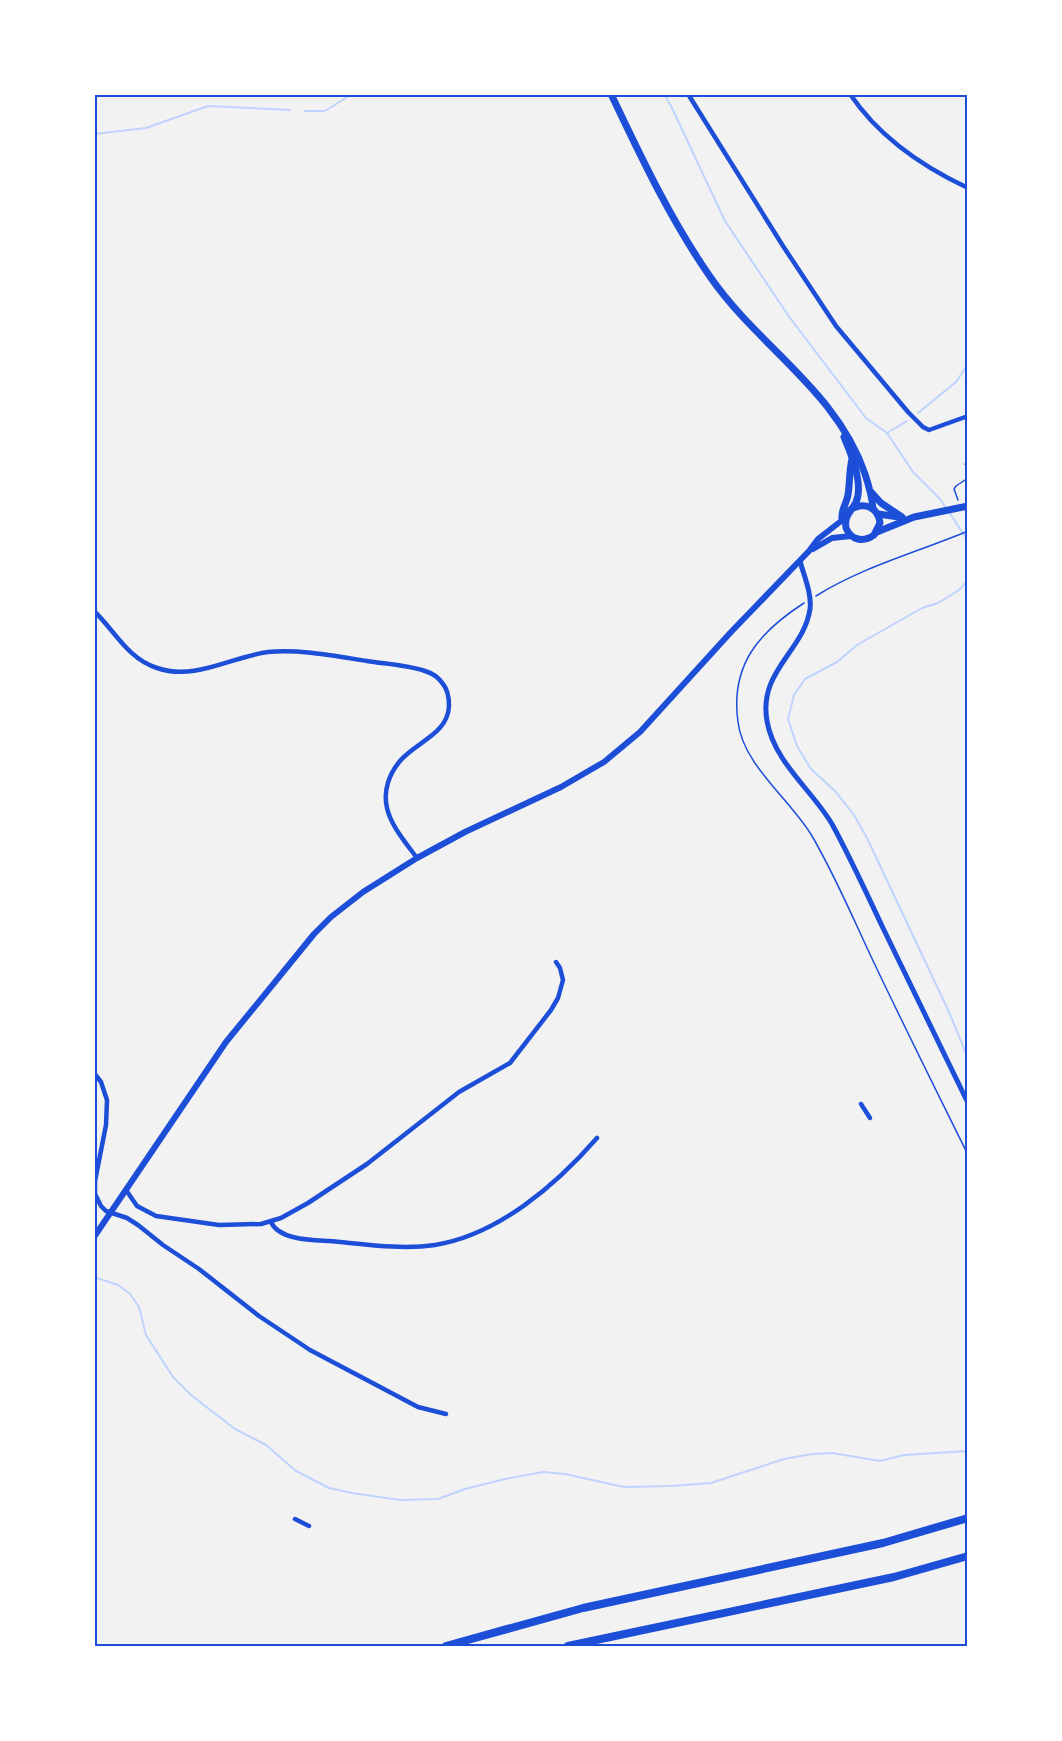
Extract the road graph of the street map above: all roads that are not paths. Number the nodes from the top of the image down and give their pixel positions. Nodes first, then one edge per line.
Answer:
1 (611, 94) edge
2 (688, 94) edge
3 (850, 94) edge
4 (968, 188) edge
5 (968, 416) edge
6 (837, 421) junction
7 (852, 457) junction
8 (872, 493) junction
9 (964, 507) edge
10 (850, 510) junction
11 (875, 511) junction
12 (902, 517) junction
13 (914, 517) junction
14 (844, 518) junction
15 (877, 532) junction
16 (851, 536) junction
17 (809, 551) junction
18 (800, 561) junction
19 (94, 611) edge
20 (417, 858) junction
21 (556, 962) dead end
22 (94, 1073) edge
23 (968, 1103) edge
24 (861, 1104) dead end
25 (870, 1118) dead end
26 (597, 1138) dead end
27 (126, 1190) junction
28 (96, 1201) edge
29 (111, 1213) junction
30 (271, 1222) junction
31 (94, 1237) edge
32 (446, 1414) dead end
33 (968, 1518) edge
34 (295, 1519) dead end
35 (309, 1526) dead end
36 (968, 1556) edge
37 (446, 1647) edge
38 (567, 1647) edge

1 - 6 main road
2 - 5 street
3 - 4 street
6 - 7 main road
6 - 8 main road
7 - 10 main road
7 - 14 main road
8 - 11 main road
8 - 12 main road
9 - 13 main road
10 - 11 main road
10 - 14 main road
11 - 12 main road
11 - 15 main road
12 - 13 main road
13 - 15 main road
14 - 16 main road
14 - 17 main road
15 - 16 main road
16 - 17 main road
17 - 18 main road
18 - 20 main road
18 - 23 street
19 - 20 street
20 - 27 main road
21 - 30 street
22 - 28 street
24 - 25 street
26 - 30 street
27 - 29 main road
27 - 30 street
28 - 29 street
29 - 31 main road
29 - 32 street
33 - 37 highway
34 - 35 street
36 - 38 highway

